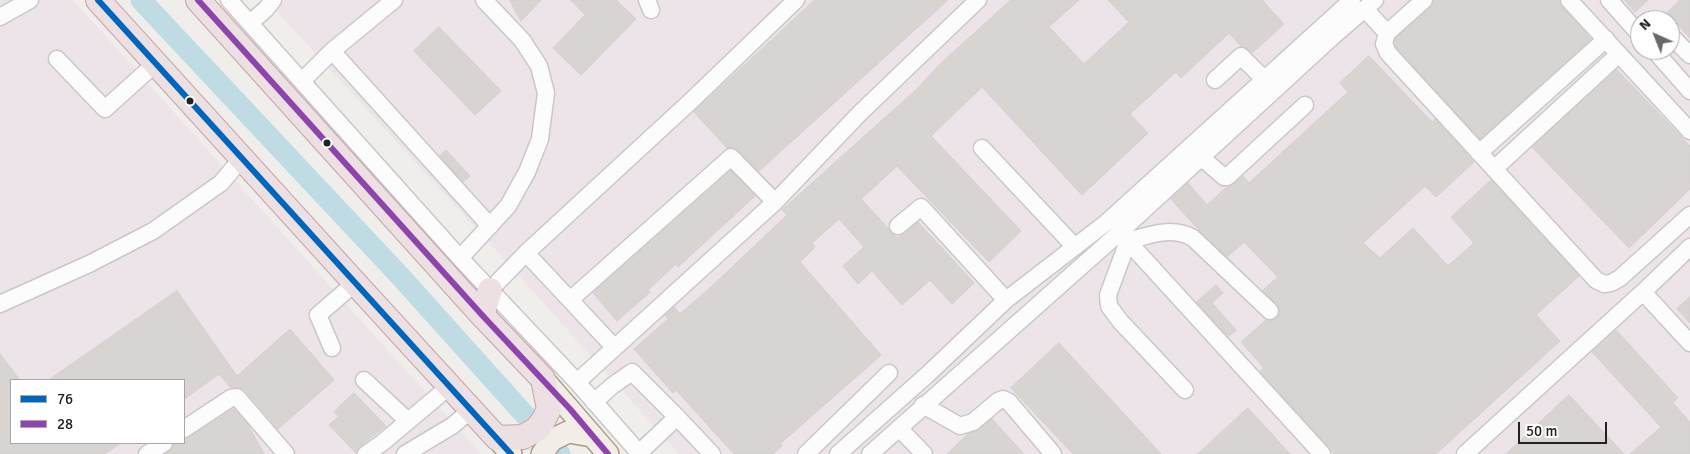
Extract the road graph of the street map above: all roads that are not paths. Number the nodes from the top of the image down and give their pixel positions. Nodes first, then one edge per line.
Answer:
1 (30, 0) edge
2 (98, 0) edge
3 (198, 0) edge
4 (229, 0) edge
5 (273, 0) edge
6 (394, 0) edge
7 (484, 0) edge
8 (796, 0) edge
9 (978, 0) edge
10 (1424, 0) edge
11 (1569, 0) edge
12 (1609, 0) edge
13 (1364, 3) edge
14 (0, 17) edge
15 (250, 23) junction
16 (1630, 24) edge
17 (1387, 33) junction
18 (1326, 34) junction
19 (1606, 39) junction
20 (1680, 45) edge
21 (332, 51) junction
22 (1619, 54) junction
23 (1690, 55) edge
24 (57, 59) dead end
25 (1663, 60) edge
26 (156, 63) junction
27 (1215, 80) dead end
28 (1265, 80) junction
29 (302, 81) junction
30 (1690, 91) edge
31 (1305, 105) dead end
32 (1690, 131) edge
33 (982, 148) dead end
34 (1479, 153) junction
35 (242, 158) junction
36 (1202, 158) junction
37 (1494, 170) junction
38 (775, 202) junction
39 (1690, 214) edge
40 (490, 226) junction
41 (898, 226) dead end
42 (1118, 232) junction
43 (1075, 247) junction
44 (1690, 247) edge
45 (526, 252) junction
46 (460, 258) junction
47 (354, 284) junction
48 (490, 290) junction
49 (1643, 292) junction
50 (570, 300) junction
51 (1006, 300) junction
52 (0, 304) edge
53 (1270, 311) dead end
54 (482, 315) junction
55 (1690, 343) edge
56 (614, 347) junction
57 (332, 348) dead end
58 (889, 373) dead end
59 (543, 379) junction
60 (364, 380) dead end
61 (577, 382) junction
62 (450, 386) junction
63 (1185, 390) dead end
64 (594, 402) junction
65 (923, 405) junction
66 (471, 410) junction
67 (677, 417) junction
68 (408, 421) junction
69 (185, 428) edge
70 (899, 428) junction
71 (592, 436) junction
72 (823, 437) junction
73 (510, 443) edge
74 (162, 444) edge
75 (640, 453) edge
76 (838, 453) edge
77 (147, 454) edge
78 (286, 454) edge
79 (366, 454) edge
80 (405, 454) edge
81 (542, 454) edge
82 (608, 454) edge
83 (712, 454) edge
84 (806, 454) edge
85 (870, 454) edge
86 (924, 454) edge
87 (1053, 454) edge
88 (1322, 454) edge
89 (1466, 454) edge

1 - 14 lane
2 - 26 highway
3 - 54 highway
4 - 15 lane
5 - 15 lane
6 - 21 lane
7 - 40 lane
8 - 45 lane
9 - 38 lane
10 - 17 lane
11 - 19 lane
12 - 16 lane
13 - 17 lane
13 - 18 lane
15 - 29 lane
17 - 34 lane
18 - 28 lane
18 - 36 lane
19 - 22 lane
19 - 34 lane
20 - 23 lane
21 - 29 lane
21 - 40 lane
22 - 32 lane
22 - 37 lane
24 - 26 lane
25 - 30 lane
26 - 35 highway
27 - 28 lane
28 - 42 lane
29 - 46 lane
31 - 36 lane
33 - 43 lane
34 - 37 lane
35 - 47 highway
35 - 52 lane
36 - 42 lane
37 - 39 lane
38 - 50 lane
38 - 56 lane
40 - 46 lane
41 - 51 lane
42 - 43 lane
42 - 53 lane
42 - 63 lane
42 - 65 lane
42 - 88 lane
43 - 51 lane
44 - 49 lane
45 - 48 lane
45 - 50 lane
46 - 48 lane
47 - 57 lane
47 - 62 highway
48 - 54 highway
48 - 61 lane
49 - 55 lane
49 - 89 lane
50 - 56 lane
51 - 76 lane
54 - 59 highway
56 - 61 lane
58 - 72 lane
59 - 71 main road
59 - 73 highway
60 - 68 lane
61 - 64 lane
62 - 66 highway
62 - 68 lane
64 - 67 lane
64 - 75 lane
65 - 70 lane
65 - 87 lane
66 - 73 highway
66 - 80 lane
67 - 75 lane
67 - 83 lane
68 - 79 lane
69 - 78 lane
70 - 85 lane
70 - 86 lane
71 - 81 main road
71 - 82 main road
72 - 76 lane
72 - 84 lane
74 - 77 lane

